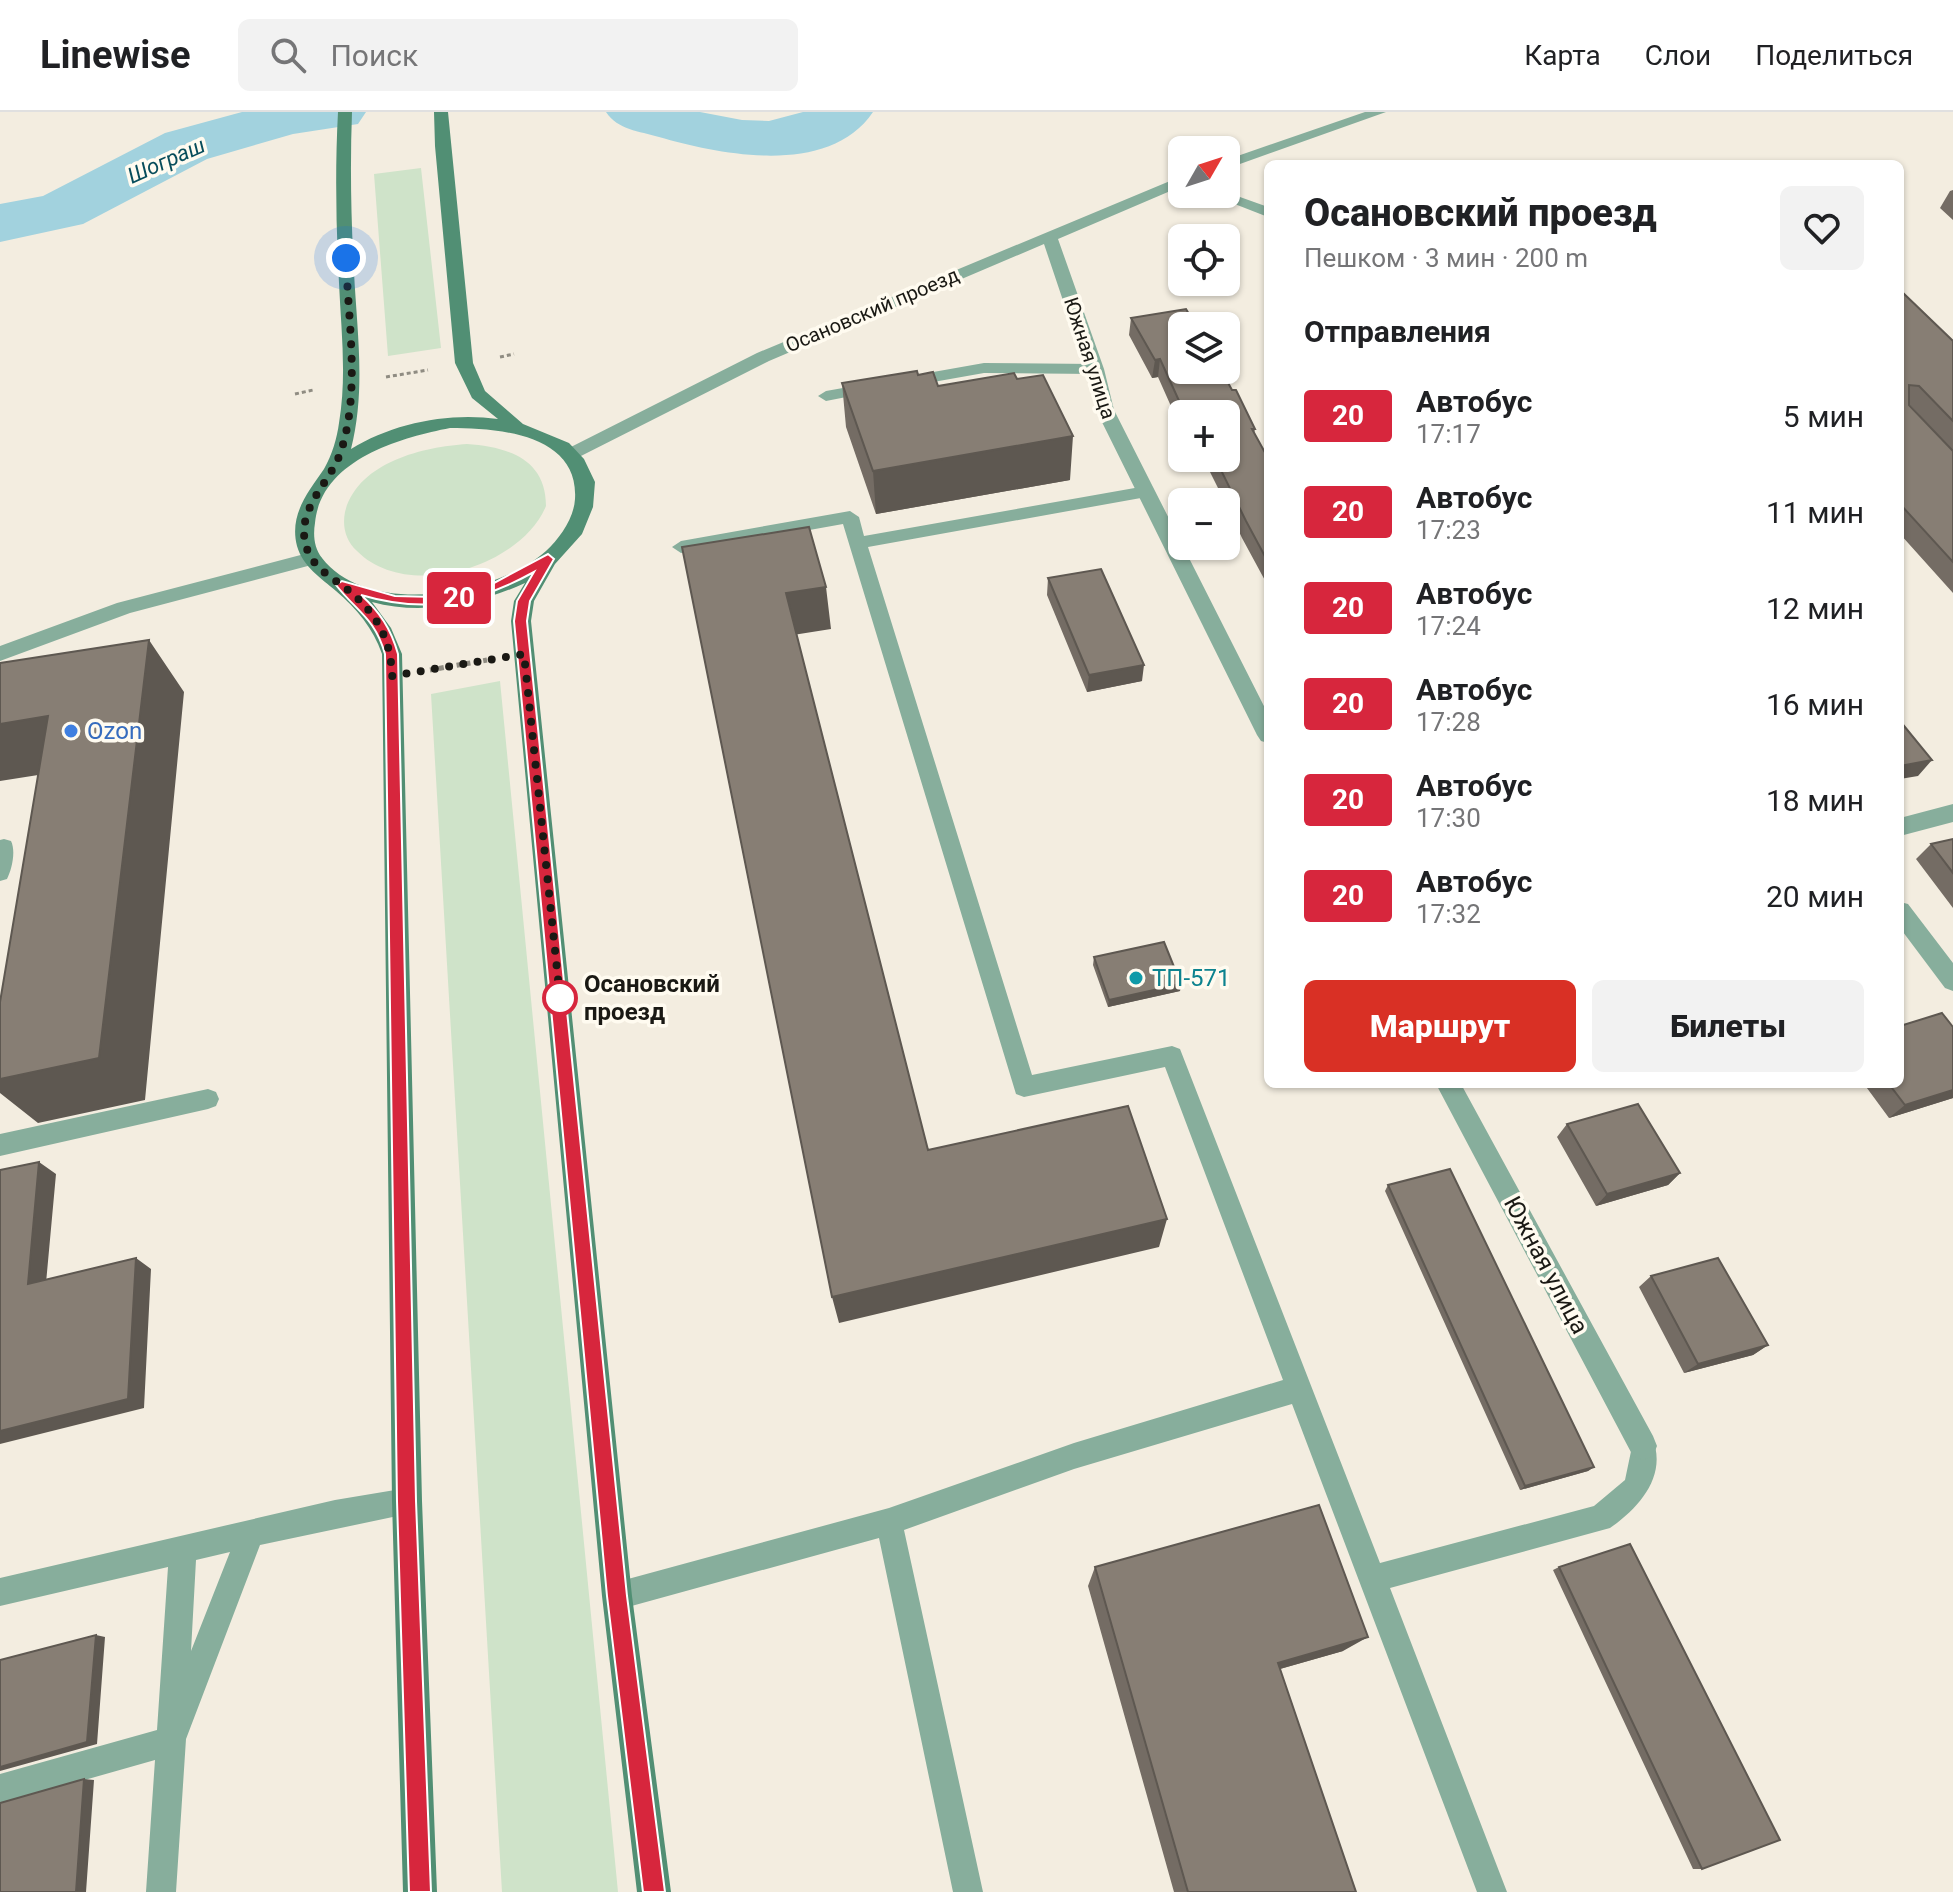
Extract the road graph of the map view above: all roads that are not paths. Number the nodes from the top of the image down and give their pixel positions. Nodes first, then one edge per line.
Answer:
1 (345, 112) edge
2 (441, 112) edge
3 (1379, 112) edge
4 (1240, 160) edge
5 (1168, 186) edge
6 (1240, 202) edge
7 (1264, 211) edge
8 (1049, 235) junction
9 (1095, 369) junction
10 (826, 396) dead end
11 (518, 427) junction
12 (569, 455) junction
13 (327, 479) junction
14 (1146, 492) junction
15 (858, 543) junction
16 (681, 547) edge
17 (312, 558) junction
18 (548, 559) junction
19 (342, 585) junction
20 (0, 654) edge
21 (1264, 727) edge
22 (1953, 813) edge
23 (1904, 826) edge
24 (0, 849) edge
25 (0, 873) edge
26 (1904, 916) edge
27 (1953, 981) edge
28 (1450, 1088) edge
29 (208, 1099) dead end
30 (0, 1145) edge
31 (1301, 1388) junction
32 (1643, 1446) joint
33 (407, 1501) junction
34 (889, 1522) junction
35 (250, 1536) junction
36 (183, 1550) junction
37 (1372, 1579) junction
38 (0, 1592) edge
39 (617, 1596) junction
40 (170, 1741) junction
41 (0, 1789) edge
42 (161, 1892) edge
43 (420, 1892) edge
44 (654, 1892) edge
45 (968, 1892) edge
46 (1492, 1892) edge

1 - 13 main road
2 - 11 main road
3 - 4 street
5 - 8 street, Осановский проезд
6 - 7 street
8 - 9 street, Южная улица
8 - 12 street, Осановский проезд
9 - 10 lane
9 - 14 street, Южная улица
11 - 12 main road
11 - 13 main road
12 - 18 main road
13 - 17 main road
14 - 15 lane
14 - 21 street, Южная улица
15 - 16 lane
15 - 31 lane
17 - 19 main road
17 - 20 street
18 - 19 main road
18 - 39 main road
19 - 33 main road
22 - 23 street
24 - 25 lane
26 - 27 street
28 - 32 street, Южная улица
29 - 30 lane
31 - 34 lane
31 - 37 lane
32 - 37 lane
33 - 35 lane
33 - 43 main road
34 - 39 lane
34 - 45 lane
35 - 36 lane
35 - 40 lane
36 - 38 lane
36 - 40 lane
37 - 46 lane
39 - 44 main road
40 - 41 lane
40 - 42 lane

